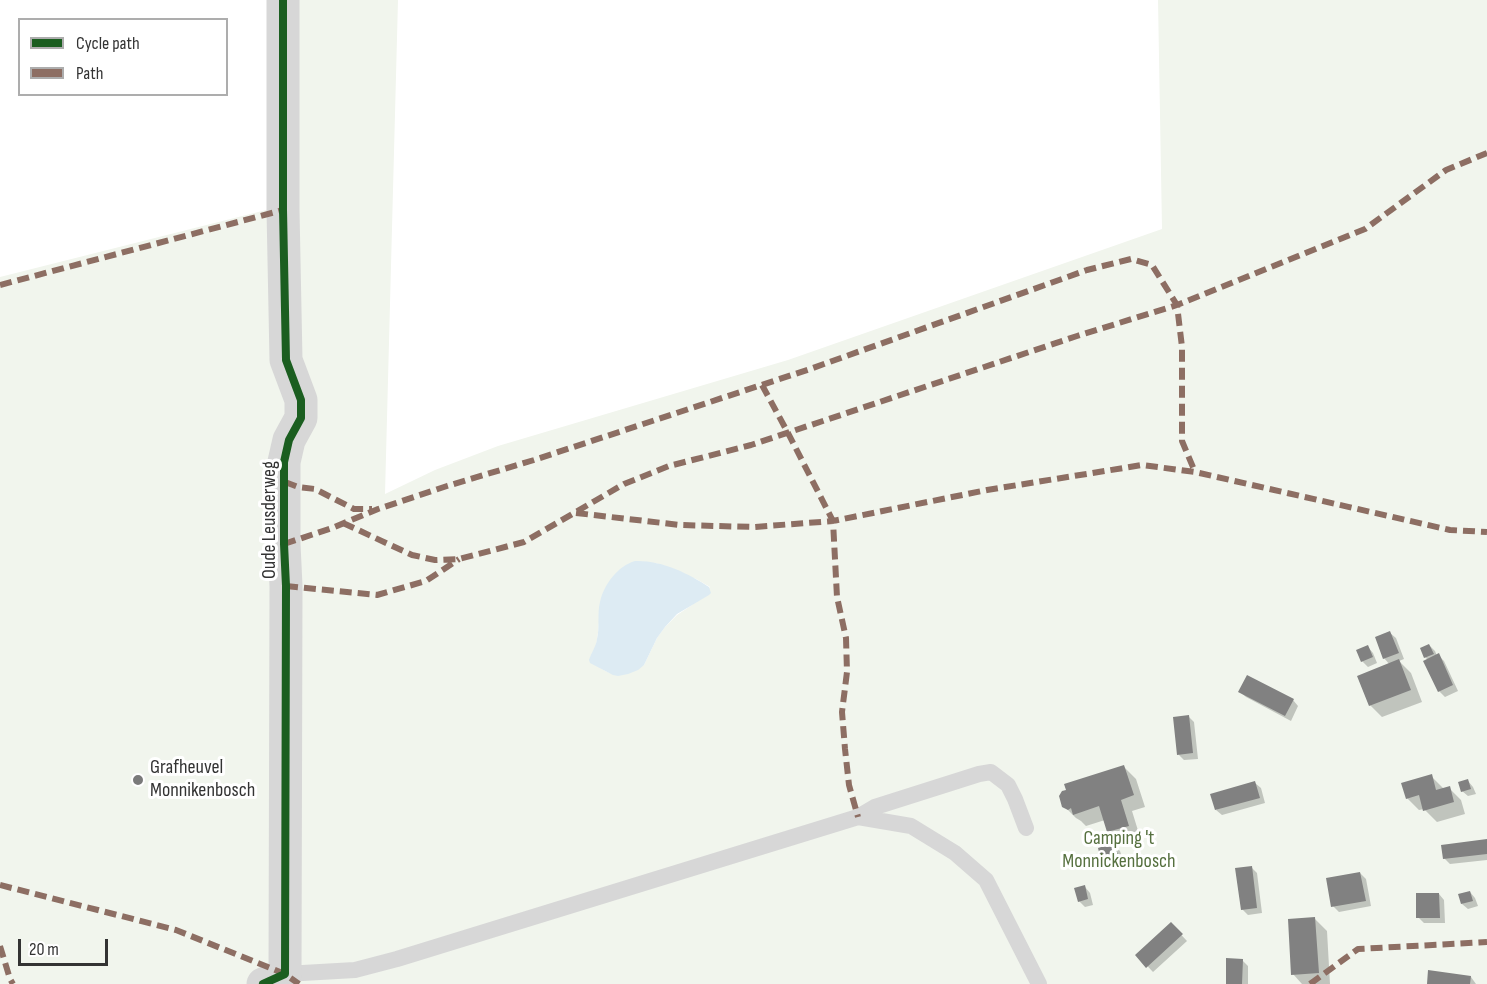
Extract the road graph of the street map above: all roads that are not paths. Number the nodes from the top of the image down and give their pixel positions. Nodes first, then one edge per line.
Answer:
1 (283, 0) edge
2 (858, 817) junction
3 (1026, 828) dead end
4 (274, 979) edge
5 (1039, 984) edge

1 - 4 street, Oude Leusderweg
2 - 3 lane
2 - 4 lane
2 - 5 lane

